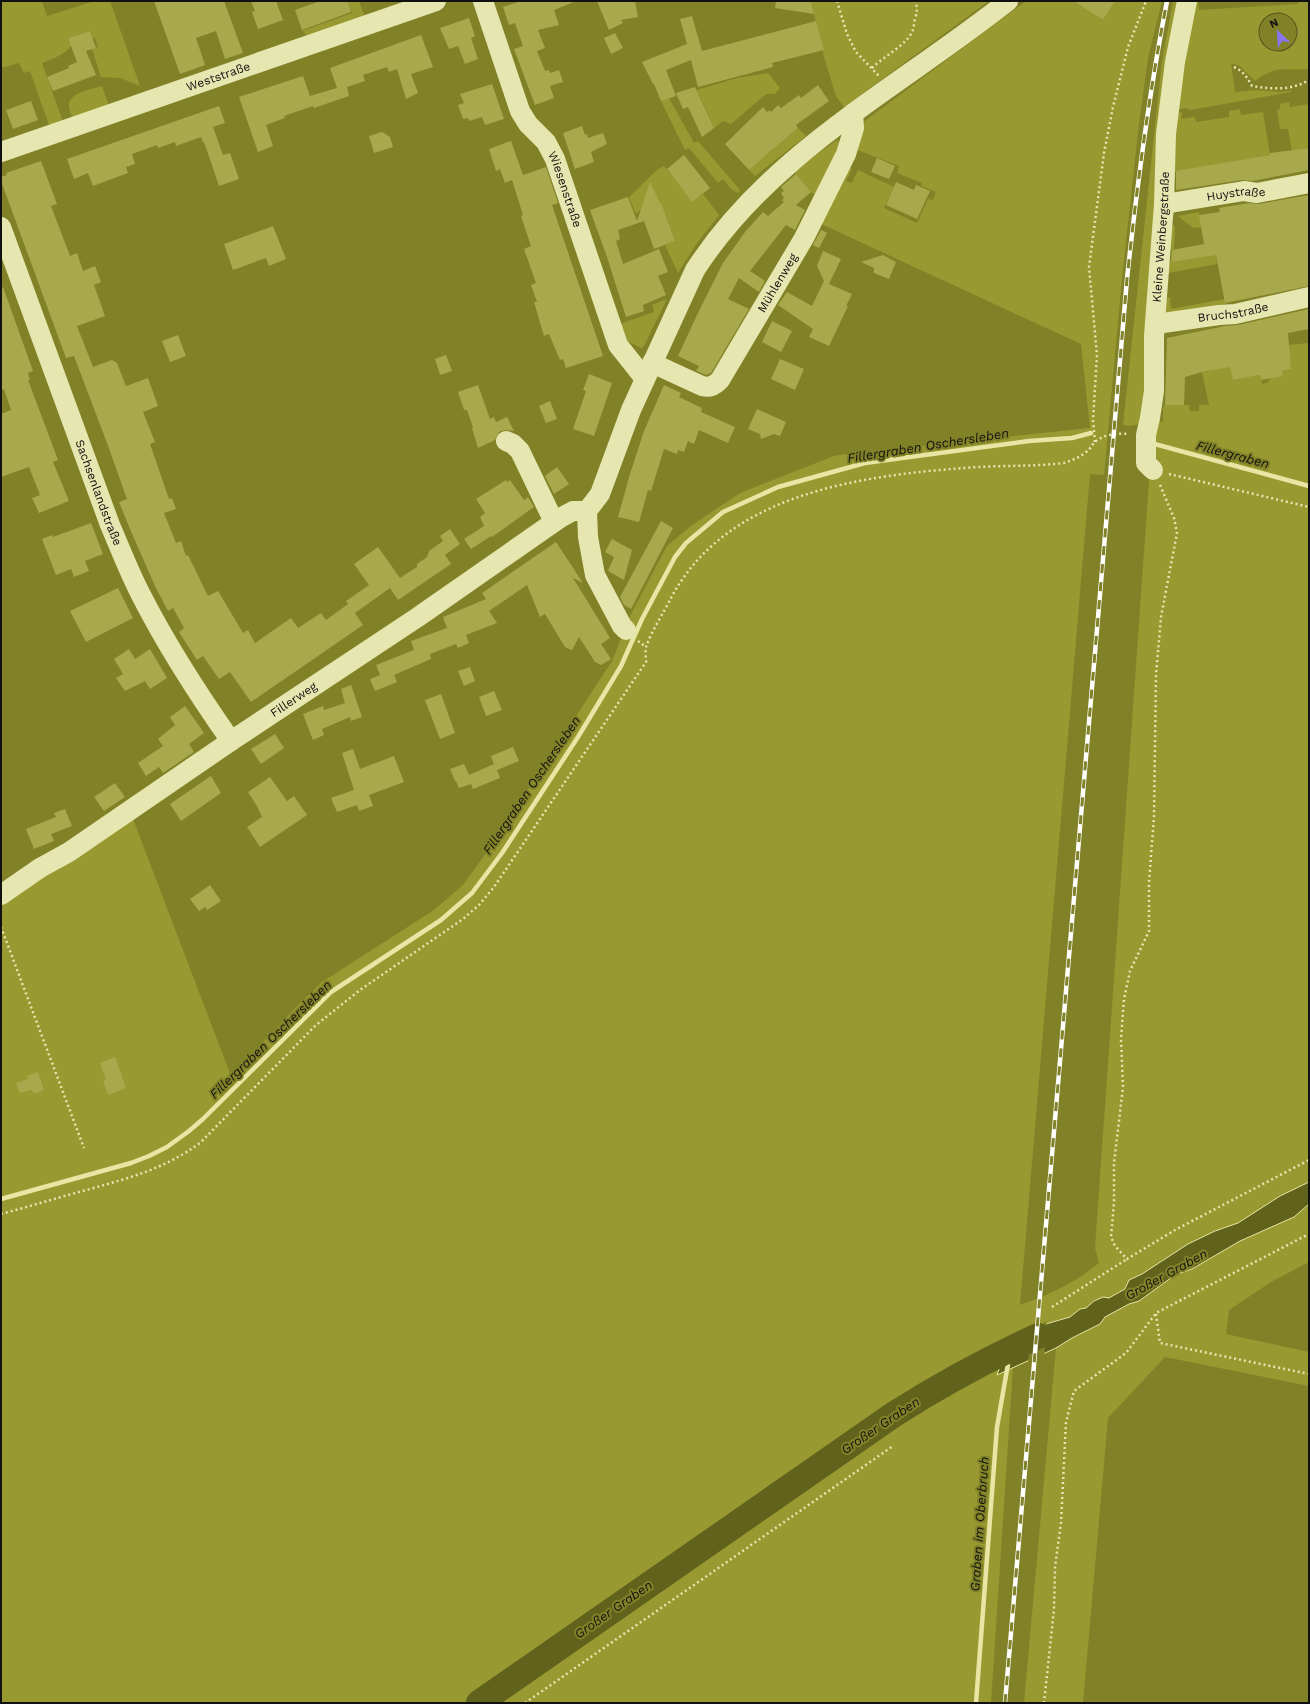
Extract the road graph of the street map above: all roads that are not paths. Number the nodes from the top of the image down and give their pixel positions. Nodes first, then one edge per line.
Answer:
1 (436, 1) edge
2 (483, 1) edge
3 (1008, 1) edge
4 (1187, 1) edge
5 (853, 113) junction
6 (1, 152) edge
7 (1309, 183) edge
8 (1164, 204) junction
9 (1, 227) edge
10 (1309, 297) edge
11 (1156, 324) junction
12 (649, 371) junction
13 (506, 441) dead end
14 (1153, 470) road end
15 (587, 511) junction
16 (554, 522) junction
17 (632, 635) road end
18 (231, 741) junction
19 (1, 895) edge

1 - 6 street, Weststraße
2 - 12 street, Wiesenstraße
3 - 5 street
4 - 8 street, Kleine Weinbergstraße
5 - 12 street
5 - 12 street, Mühlenweg
7 - 8 street, Huystraße
8 - 11 street, Kleine Weinbergstraße
9 - 18 street, Sachsenlandstraße
10 - 11 street, Bruchstraße
11 - 14 street, Kleine Weinbergstraße
12 - 15 street
13 - 16 street
15 - 16 street, Fillerweg
15 - 17 street
16 - 18 street, Fillerweg
18 - 19 street, Fillerweg

